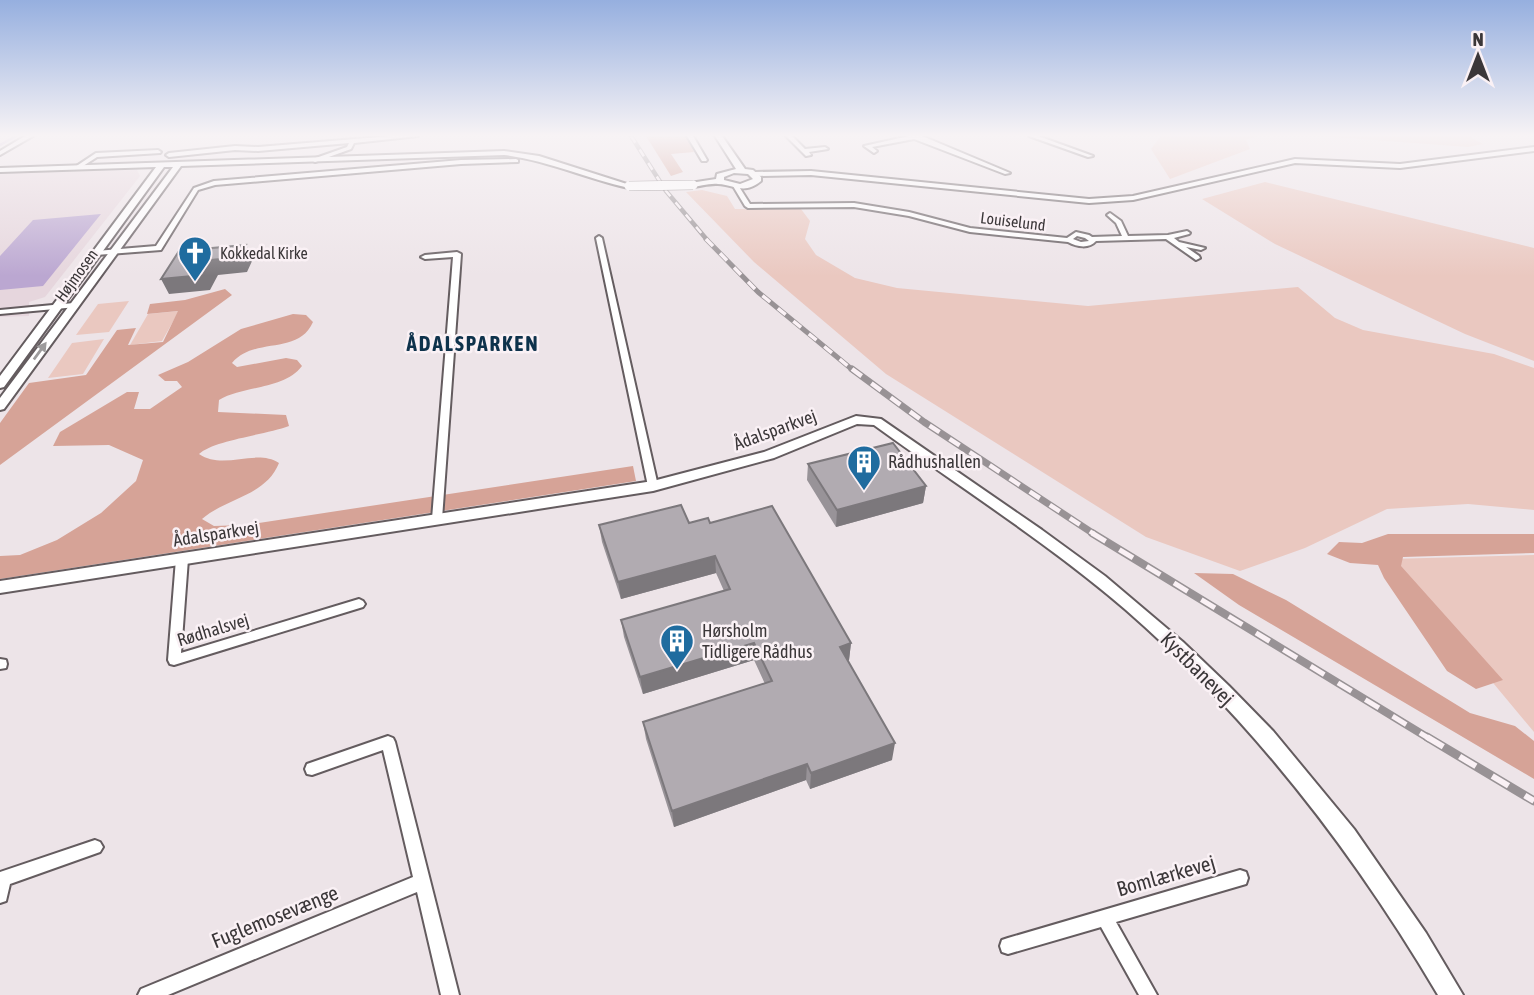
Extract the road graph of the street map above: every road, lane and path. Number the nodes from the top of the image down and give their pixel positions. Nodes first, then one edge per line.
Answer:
1 (149, 182) edge
2 (165, 182) edge
3 (222, 182) edge
4 (614, 182) edge
5 (710, 182) edge
6 (725, 182) edge
7 (751, 182) edge
8 (902, 182) edge
9 (1203, 182) edge
10 (749, 185) junction
11 (736, 186) junction
12 (748, 204) junction
13 (1110, 215) dead end
14 (1187, 233) dead end
15 (1125, 236) junction
16 (1168, 236) junction
17 (599, 238) dead end
18 (1179, 244) junction
19 (1201, 248) dead end
20 (113, 252) junction
21 (96, 253) junction
22 (425, 257) dead end
23 (1196, 258) dead end
24 (74, 305) junction
25 (58, 307) junction
26 (0, 312) edge
27 (0, 384) edge
28 (0, 406) edge
29 (867, 419) joint
30 (653, 486) junction
31 (437, 519) junction
32 (183, 559) junction
33 (0, 587) edge
34 (359, 604) dead end
35 (312, 769) dead end
36 (95, 846) dead end
37 (1240, 878) dead end
38 (421, 881) junction
39 (0, 895) edge
40 (1105, 918) junction
41 (1008, 946) dead end
42 (146, 995) edge
43 (450, 995) edge
44 (1148, 995) edge
45 (1451, 995) edge

1 - 21 street, Højmosen
2 - 20 street, Højmosen
3 - 20 street
4 - 5 street, bridge
6 - 11 street
7 - 10 street
8 - 9 street
10 - 11 street
10 - 12 street
11 - 12 street
12 - 15 street, Louiselund
13 - 15 street
14 - 16 street
15 - 16 street
16 - 18 street
17 - 30 street
18 - 19 street
18 - 23 street
20 - 21 street
20 - 24 street, Højmosen
21 - 25 street, Højmosen
22 - 31 street
24 - 25 street
28 -> 24 street, Højmosen
25 - 26 street
25 - 27 street, Højmosen
29 - 30 street, Ådalsparkvej
29 - 45 street, Kystbanevej
30 - 31 street, Ådalsparkvej
31 - 32 street, Ådalsparkvej
32 - 33 street, Ådalsparkvej
32 - 34 street, Rødhalsvej
35 - 38 street
36 - 39 street
37 - 40 street, Bomlærkevej
38 - 42 street, Fuglemosevænge
38 - 43 street
40 - 41 street, Bomlærkevej
40 - 44 street, Bomlærkevej

